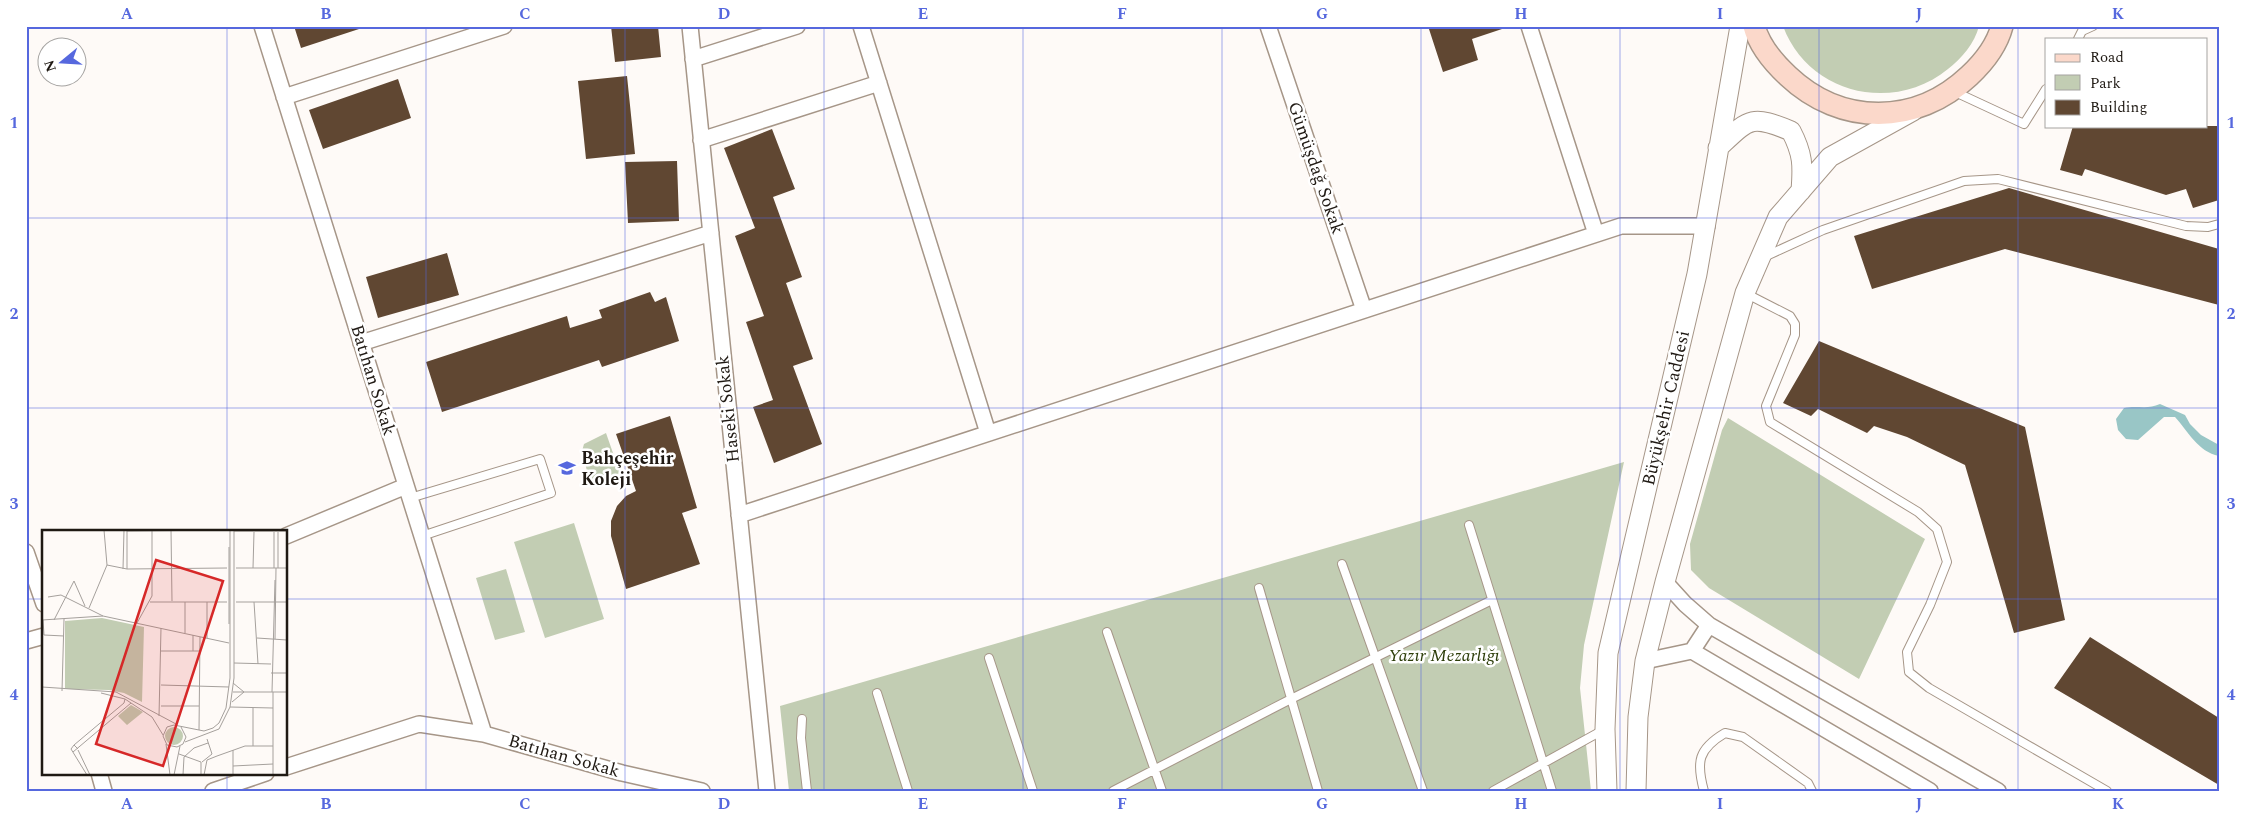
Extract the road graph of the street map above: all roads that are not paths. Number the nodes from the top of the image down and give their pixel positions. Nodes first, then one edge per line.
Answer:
1 (262, 26) edge
2 (504, 26) edge
3 (690, 26) edge
4 (797, 26) edge
5 (861, 26) edge
6 (1268, 26) edge
7 (1529, 26) edge
8 (1740, 26) edge
9 (1754, 26) edge
10 (2020, 26) edge
11 (2093, 26) edge
12 (1999, 34) edge
13 (2078, 38) edge
14 (693, 58) junction
15 (879, 83) junction
16 (1953, 91) junction
17 (2045, 91) edge
18 (284, 97) junction
19 (1917, 108) junction
20 (701, 140) junction
21 (1718, 148) junction
22 (1800, 191) junction
23 (2219, 224) edge
24 (1707, 226) junction
25 (711, 233) junction
26 (1596, 234) junction
27 (1760, 259) junction
28 (1746, 293) junction
29 (1364, 310) junction
30 (361, 343) junction
31 (988, 433) junction
32 (408, 492) junction
33 (739, 515) junction
34 (1469, 526) dead end
35 (288, 535) edge
36 (422, 536) junction
37 (26, 552) edge
38 (1342, 564) dead end
39 (1665, 582) junction
40 (1259, 588) dead end
41 (42, 598) edge
42 (1492, 600) junction
43 (1709, 625) junction
44 (1107, 632) dead end
45 (42, 637) edge
46 (26, 641) edge
47 (1692, 651) junction
48 (1375, 657) junction
49 (989, 658) dead end
50 (1645, 661) junction
51 (877, 693) dead end
52 (1291, 699) junction
53 (802, 719) dead end
54 (1605, 729) junction
55 (484, 734) junction
56 (1543, 763) junction
57 (288, 766) edge
58 (1154, 770) junction
59 (99, 774) edge
60 (263, 774) edge
61 (104, 791) edge
62 (212, 791) edge
63 (702, 791) edge
64 (767, 791) edge
65 (807, 791) edge
66 (908, 791) edge
67 (1033, 791) edge
68 (1113, 791) edge
69 (1162, 791) edge
70 (1318, 791) edge
71 (1423, 791) edge
72 (1493, 791) edge
73 (1552, 791) edge
74 (1607, 791) edge
75 (1636, 791) edge
76 (1704, 791) edge
77 (1812, 791) edge
78 (1930, 791) edge
79 (1998, 791) edge
80 (2108, 791) edge

1 - 18 street, Batıhan Sokak
2 - 18 street
3 - 14 street, Haseki Sokak
4 - 14 street
5 - 15 street
6 - 29 street, Gümüşdağ Sokak
7 - 26 street
8 - 21 street, Büyükşehir Caddesi
9 - 19 main road
10 - 12 main road
11 - 13 lane
12 - 16 main road
14 - 20 street, Haseki Sokak
15 - 20 street
15 - 31 street
16 - 17 lane
16 - 19 main road
18 - 30 street, Batıhan Sokak
19 - 22 street
20 - 25 street, Haseki Sokak
21 - 22 street
21 - 24 street, Büyükşehir Caddesi
22 - 27 street
23 - 27 lane
24 - 26 street
24 - 54 street, Büyükşehir Caddesi
25 - 30 street
25 - 33 street, Haseki Sokak
26 - 29 street
27 - 28 street
28 - 39 street
28 - 80 lane
29 - 31 street
30 - 32 street, Batıhan Sokak
31 - 33 street
32 - 35 street
32 - 36 street, Batıhan Sokak
32 - 36 lane
33 - 64 street, Haseki Sokak
34 - 42 lane
36 - 55 street, Batıhan Sokak
37 - 41 street
38 - 48 lane
39 - 43 street
39 - 50 street
40 - 52 lane
42 - 48 lane
42 - 56 lane
43 - 47 street
43 - 79 street
44 - 58 lane
45 - 46 street
47 - 50 street
47 - 78 street
48 - 52 lane
48 - 71 lane
49 - 67 lane
50 - 75 street
51 - 66 lane
52 - 58 lane
52 - 70 lane
53 - 65 lane
54 - 56 lane
54 - 74 street, Büyükşehir Caddesi
55 - 57 street, Batıhan Sokak
55 - 63 street, Batıhan Sokak
56 - 72 lane
56 - 73 lane
58 - 68 lane
58 - 69 lane
59 - 61 street
60 - 62 street
76 - 77 lane

